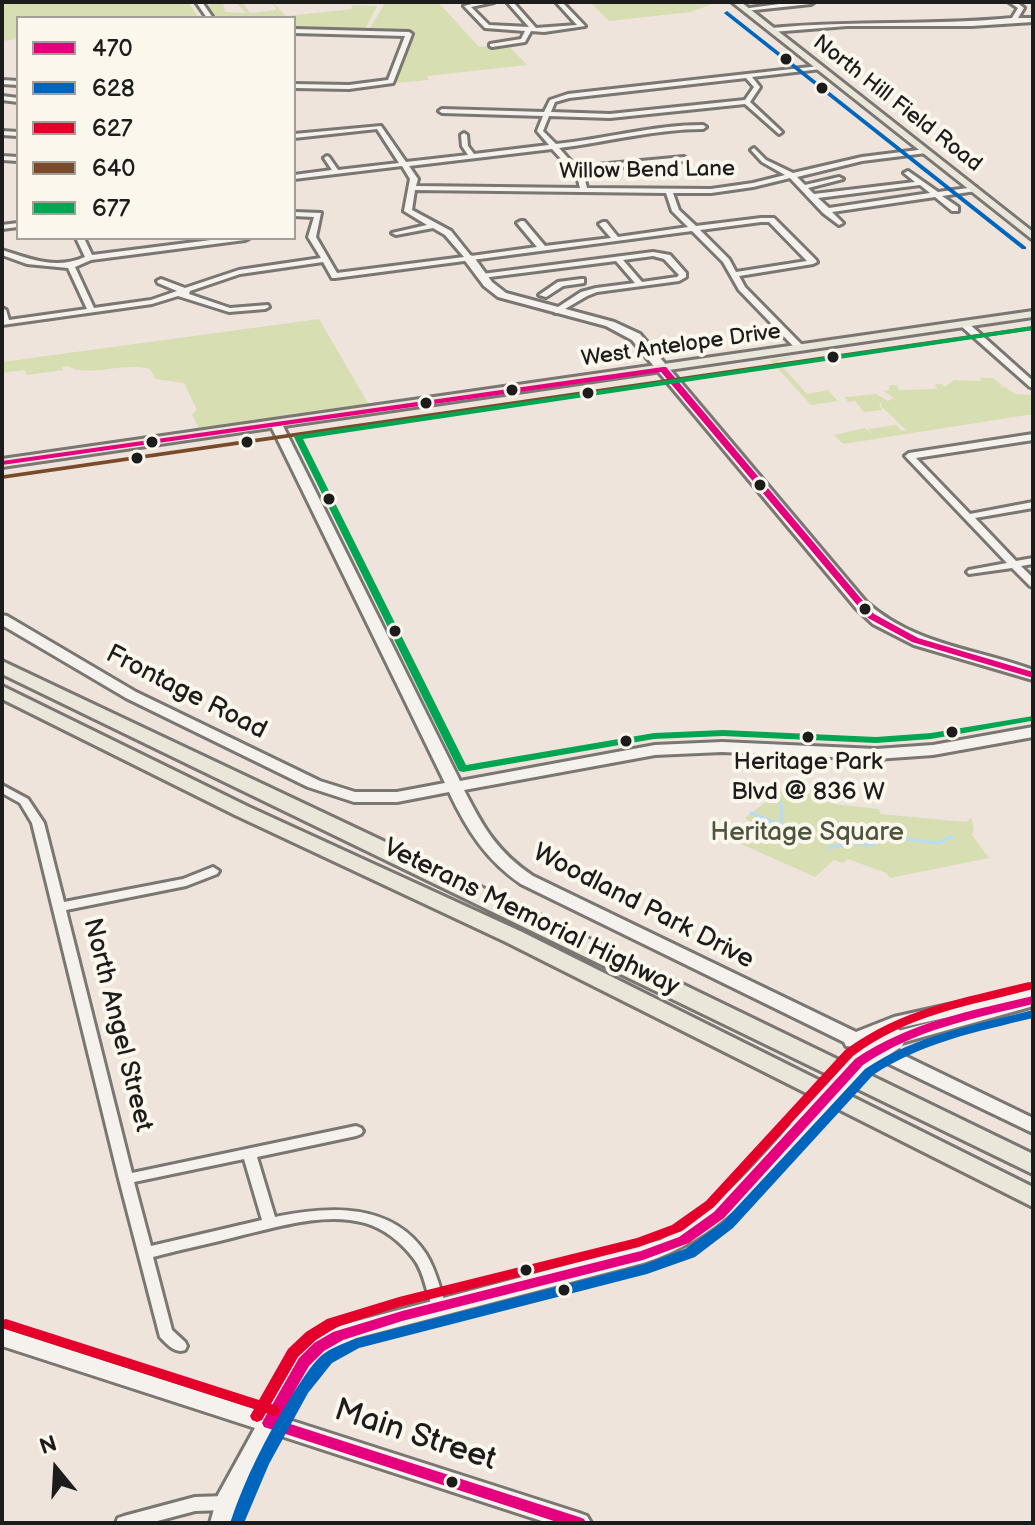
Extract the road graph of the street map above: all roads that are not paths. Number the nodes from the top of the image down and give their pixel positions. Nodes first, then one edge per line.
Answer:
1 (491, 2) edge
2 (510, 2) edge
3 (559, 2) edge
4 (811, 2) edge
5 (1012, 2) edge
6 (741, 5) edge
7 (1015, 18) junction
8 (1033, 20) edge
9 (532, 30) junction
10 (772, 30) junction
11 (296, 31) edge
12 (492, 45) dead end
13 (819, 68) junction
14 (748, 76) junction
15 (296, 86) edge
16 (559, 87) dead end
17 (568, 96) junction
18 (747, 102) junction
19 (442, 111) dead end
20 (545, 114) junction
21 (703, 127) dead end
22 (779, 132) dead end
23 (464, 135) dead end
24 (296, 136) edge
25 (553, 147) junction
26 (754, 150) dead end
27 (926, 151) junction
28 (472, 156) junction
29 (327, 158) dead end
30 (684, 159) dead end
31 (403, 165) junction
32 (575, 169) junction
33 (337, 173) junction
34 (908, 173) dead end
35 (792, 176) junction
36 (296, 177) edge
37 (868, 177) dead end
38 (839, 179) dead end
39 (509, 180) dead end
40 (825, 182) junction
41 (921, 183) junction
42 (804, 187) junction
43 (413, 188) junction
44 (882, 188) junction
45 (973, 189) junction
46 (507, 191) junction
47 (584, 191) junction
48 (669, 192) junction
49 (839, 194) junction
50 (936, 194) junction
51 (815, 196) junction
52 (955, 209) dead end
53 (826, 211) junction
54 (296, 214) edge
55 (521, 223) dead end
56 (839, 223) dead end
57 (603, 224) dead end
58 (432, 226) junction
59 (694, 229) junction
60 (396, 233) dead end
61 (1033, 237) edge
62 (616, 239) junction
63 (81, 240) edge
64 (156, 240) edge
65 (230, 240) edge
66 (160, 249) junction
67 (543, 249) junction
68 (2, 252) edge
69 (89, 258) junction
70 (469, 258) junction
71 (617, 258) junction
72 (323, 260) junction
73 (567, 265) junction
74 (71, 266) junction
75 (735, 274) junction
76 (482, 276) junction
77 (161, 281) dead end
78 (640, 284) junction
79 (184, 293) junction
80 (543, 295) dead end
81 (265, 307) dead end
82 (2, 310) edge
83 (92, 311) junction
84 (558, 311) junction
85 (1033, 314) edge
86 (4, 322) edge
87 (964, 324) junction
88 (800, 348) junction
89 (663, 369) junction
90 (1033, 385) edge
91 (277, 426) junction
92 (1033, 437) edge
93 (2, 463) edge
94 (1033, 505) edge
95 (967, 517) junction
96 (1033, 561) edge
97 (1014, 564) junction
98 (972, 572) dead end
99 (1033, 584) edge
100 (2, 619) edge
101 (2, 653) edge
102 (2, 667) edge
103 (1033, 675) edge
104 (2, 692) edge
105 (2, 703) edge
106 (89, 709) junction
107 (1033, 732) edge
108 (455, 785) junction
109 (2, 788) edge
110 (242, 811) junction
111 (213, 871) dead end
112 (60, 907) junction
113 (1033, 992) edge
114 (1033, 1000) edge
115 (853, 1041) junction
116 (1033, 1126) edge
117 (356, 1131) dead end
118 (249, 1154) junction
119 (1033, 1165) edge
120 (126, 1179) junction
121 (1033, 1198) edge
122 (270, 1223) junction
123 (145, 1253) junction
124 (439, 1306) junction
125 (2, 1337) edge
126 (180, 1346) dead end
127 (269, 1423) junction
128 (224, 1513) edge
129 (124, 1523) edge
130 (579, 1523) edge

1 - 9 street
2 - 9 street
3 - 9 street
4 - 6 street
5 - 7 street
6 - 10 main road, North Hill Field Road
7 - 8 street
7 - 10 street
9 - 12 street
10 - 13 main road, North Hill Field Road
11 - 15 street
13 - 14 street
13 - 27 main road, North Hill Field Road
14 - 17 street
14 - 18 street
16 - 17 street
17 - 20 street
18 - 20 street
18 - 22 street
19 - 20 street
20 - 25 street
21 - 25 street
23 - 28 street
24 - 31 street
25 - 28 street
25 - 32 street
26 - 35 street
27 - 35 street, Willow Bend Lane
27 - 45 main road, North Hill Field Road
28 - 31 street
29 - 33 street
30 - 32 street
31 - 33 street
31 - 43 street
32 - 47 street
33 - 36 street
34 - 41 street
35 - 42 street
35 - 48 street, Willow Bend Lane
37 - 44 street
38 - 40 street
39 - 46 street
40 - 42 street
40 - 49 street
41 - 44 street
41 - 50 street
42 - 51 street
43 - 46 street, Willow Bend Lane
43 - 58 street
44 - 49 street
45 - 50 street
45 - 61 main road, North Hill Field Road
46 - 47 street, Willow Bend Lane
47 - 48 street, Willow Bend Lane
48 - 59 street
49 - 51 street
50 - 52 street
50 - 53 street
51 - 53 street
53 - 56 street
54 - 72 street
55 - 67 street
57 - 62 street
58 - 60 street
58 - 70 street
59 - 62 street
59 - 75 street
59 - 75 street
62 - 67 street
63 - 69 street
64 - 66 street
65 - 66 street
66 - 69 street
67 - 70 street
68 - 74 street
69 - 74 street
70 - 72 street
70 - 76 street
71 - 73 street
71 - 78 street
71 - 78 street
72 - 79 street
73 - 76 street
73 - 80 street
74 - 83 street
75 - 88 street
76 - 84 street
77 - 79 street
78 - 84 street
79 - 81 street
79 - 83 street
82 - 86 street
83 - 86 street
84 - 89 street
85 - 87 main road, West Antelope Drive
87 - 88 main road, West Antelope Drive
87 - 90 street
88 - 89 main road, West Antelope Drive
89 - 91 main road, West Antelope Drive
89 - 103 street
91 - 93 main road, West Antelope Drive
91 - 108 street, Woodland Park Drive
92 - 95 street
94 - 95 street
95 - 97 street
96 - 97 street
97 - 98 street
97 - 99 street
100 - 108 street, Frontage Road
101 - 106 highway
102 - 106 highway, Veterans Memorial Highway
104 - 110 highway, Veterans Memorial Highway
105 - 110 highway
106 - 119 highway, Veterans Memorial Highway
107 - 108 street, Frontage Road
108 - 115 street, Woodland Park Drive
109 - 112 street, North Angel Street
110 - 121 highway, Veterans Memorial Highway
111 - 112 street
112 - 120 street, North Angel Street
113 - 115 street
114 - 124 street, bridge
115 - 116 street, Woodland Park Drive
117 - 118 street
118 - 120 street
118 - 122 street
120 - 123 street, North Angel Street
122 - 123 street
122 - 124 street
123 - 126 street, North Angel Street
124 - 127 street
125 - 127 street, Main Street
127 - 128 street
127 - 130 street, Main Street
128 - 129 street

